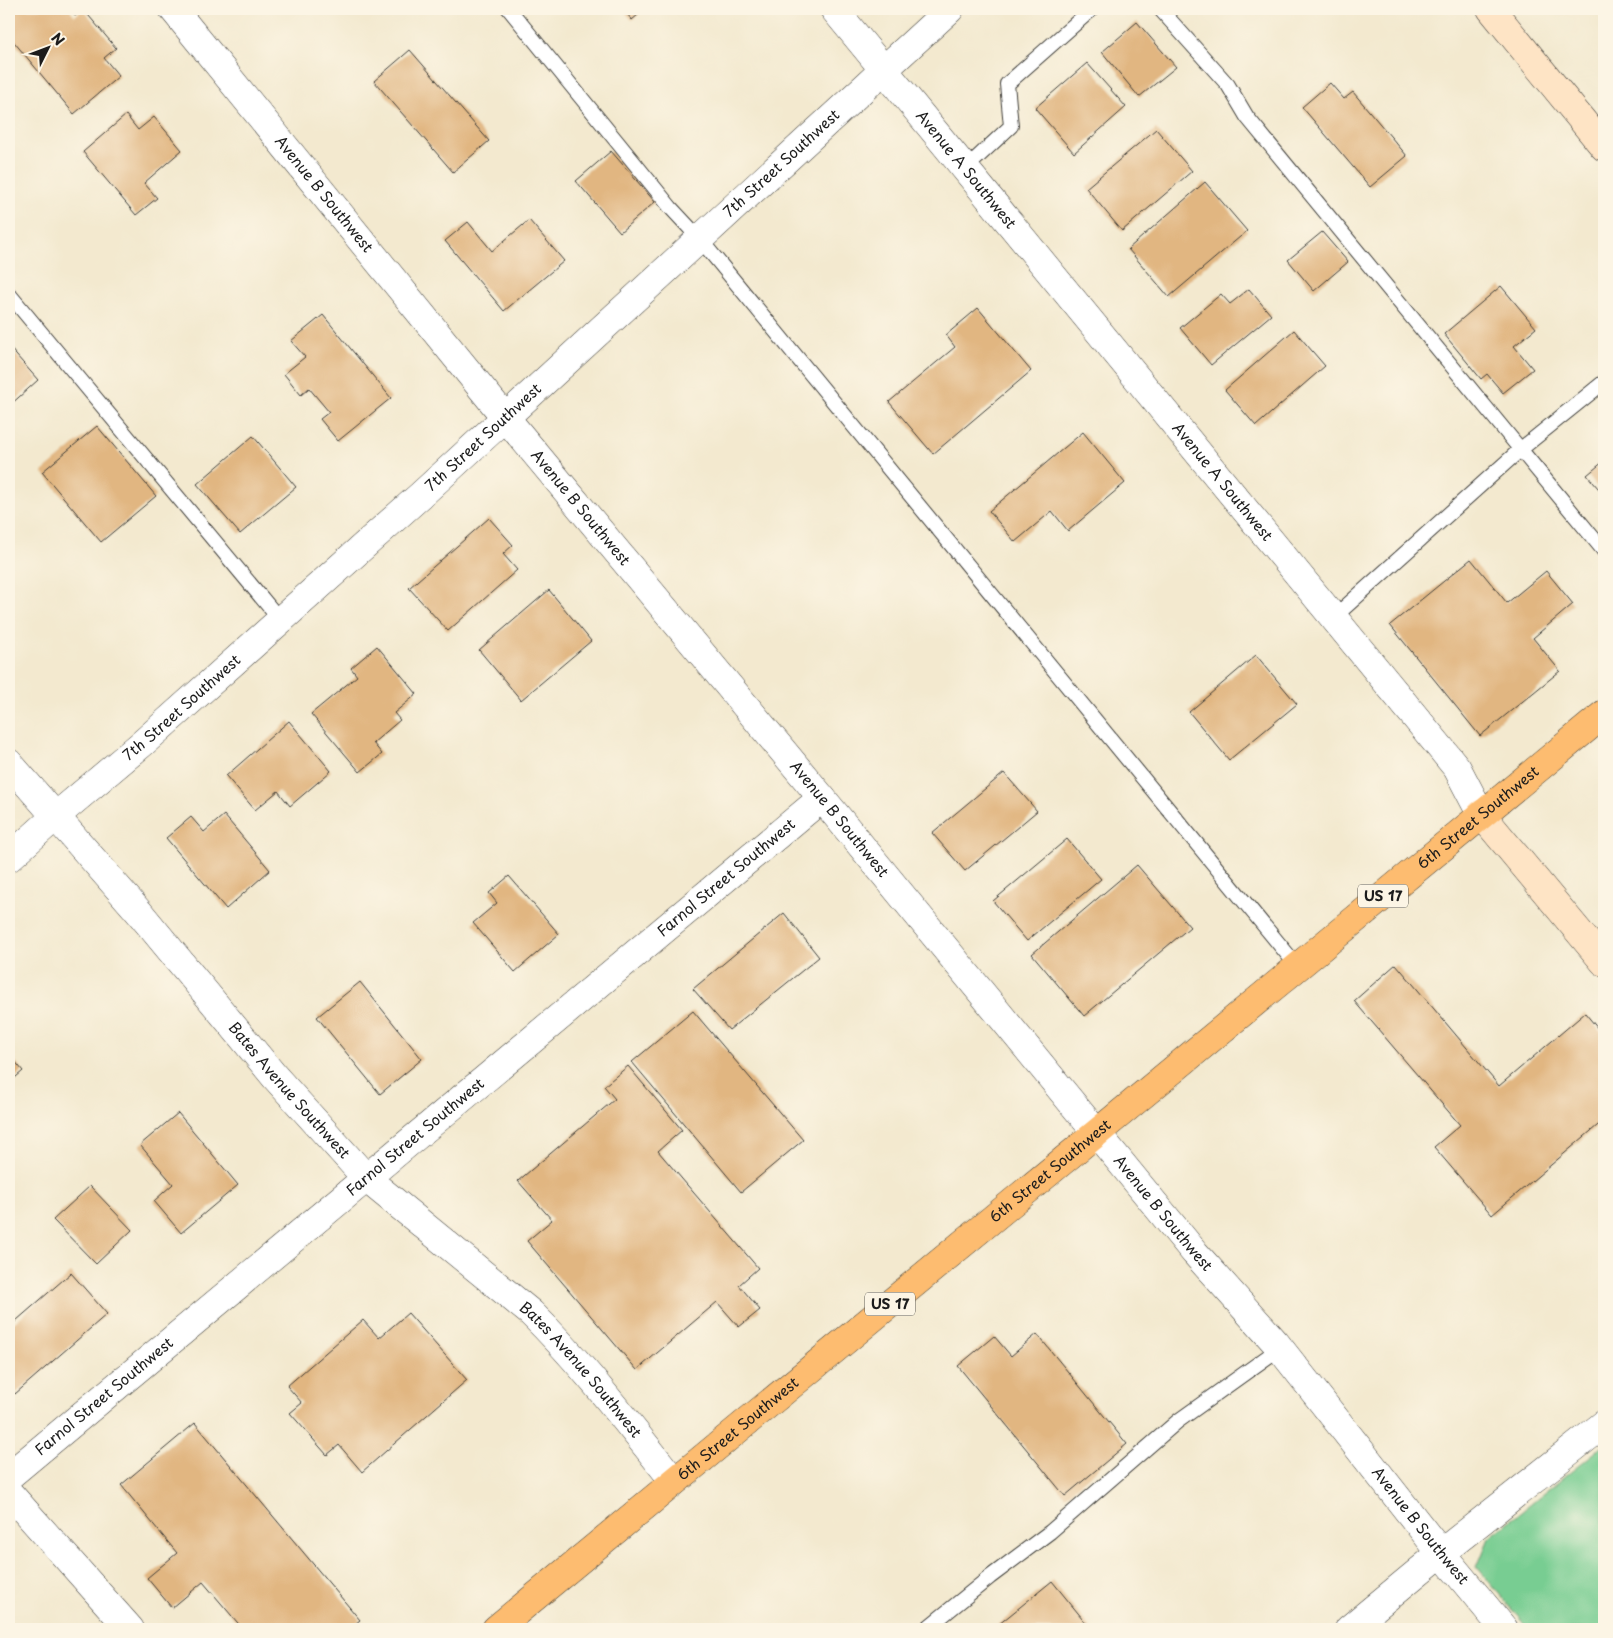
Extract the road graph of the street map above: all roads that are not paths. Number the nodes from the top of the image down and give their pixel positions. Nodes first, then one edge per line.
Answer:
1 (173, 9) edge
2 (509, 9) edge
3 (834, 9) edge
4 (950, 9) edge
5 (1092, 9) edge
6 (1160, 9) edge
7 (1496, 11) edge
8 (883, 69) junction
9 (1604, 147) edge
10 (965, 169) junction
11 (699, 238) junction
12 (9, 294) edge
13 (1604, 382) edge
14 (505, 417) junction
15 (1521, 449) junction
16 (1604, 551) edge
17 (1332, 618) junction
18 (281, 620) junction
19 (1604, 714) edge
20 (9, 763) edge
21 (822, 798) junction
22 (1481, 814) junction
23 (56, 816) junction
24 (9, 858) edge
25 (1604, 962) edge
26 (1298, 967) junction
27 (1097, 1134) junction
28 (366, 1179) junction
29 (1280, 1348) junction
30 (1604, 1424) edge
31 (9, 1476) edge
32 (674, 1481) junction
33 (9, 1493) edge
34 (1441, 1552) junction
35 (130, 1629) edge
36 (496, 1629) edge
37 (926, 1629) edge
38 (1348, 1629) edge
39 (1504, 1629) edge

1 - 14 street, Avenue B Southwest
2 - 11 lane
3 - 8 street, Avenue A Southwest
4 - 8 street, 7th Street Southwest
5 - 10 lane
6 - 15 lane
7 - 9 street
8 - 10 street, Avenue A Southwest
8 - 11 street, 7th Street Southwest
10 - 17 street, Avenue A Southwest
11 - 14 street, 7th Street Southwest
11 - 26 lane
12 - 18 lane
13 - 15 lane
14 - 18 street, 7th Street Southwest
14 - 21 street, Avenue B Southwest
15 - 16 lane
15 - 17 lane
17 - 22 street, Avenue A Southwest
18 - 23 street, 7th Street Southwest
19 - 22 highway, 6th Street Southwest / US 17
20 - 23 street, Bates Avenue Southwest
21 - 27 street, Avenue B Southwest
21 - 28 street, Farnol Street Southwest
22 - 25 street, Avenue A Southwest
22 - 26 highway, 6th Street Southwest / US 17
23 - 24 street, 7th Street Southwest
23 - 28 street, Bates Avenue Southwest
26 - 27 highway, 6th Street Southwest / US 17
27 - 29 street, Avenue B Southwest
27 - 32 highway, 6th Street Southwest / US 17
28 - 31 street, Farnol Street Southwest
28 - 32 street, Bates Avenue Southwest
29 - 34 street, Avenue B Southwest
29 - 37 lane
30 - 34 street
32 - 36 highway, 6th Street Southwest / US 17
33 - 35 street
34 - 38 street
34 - 39 street, Avenue B Southwest

